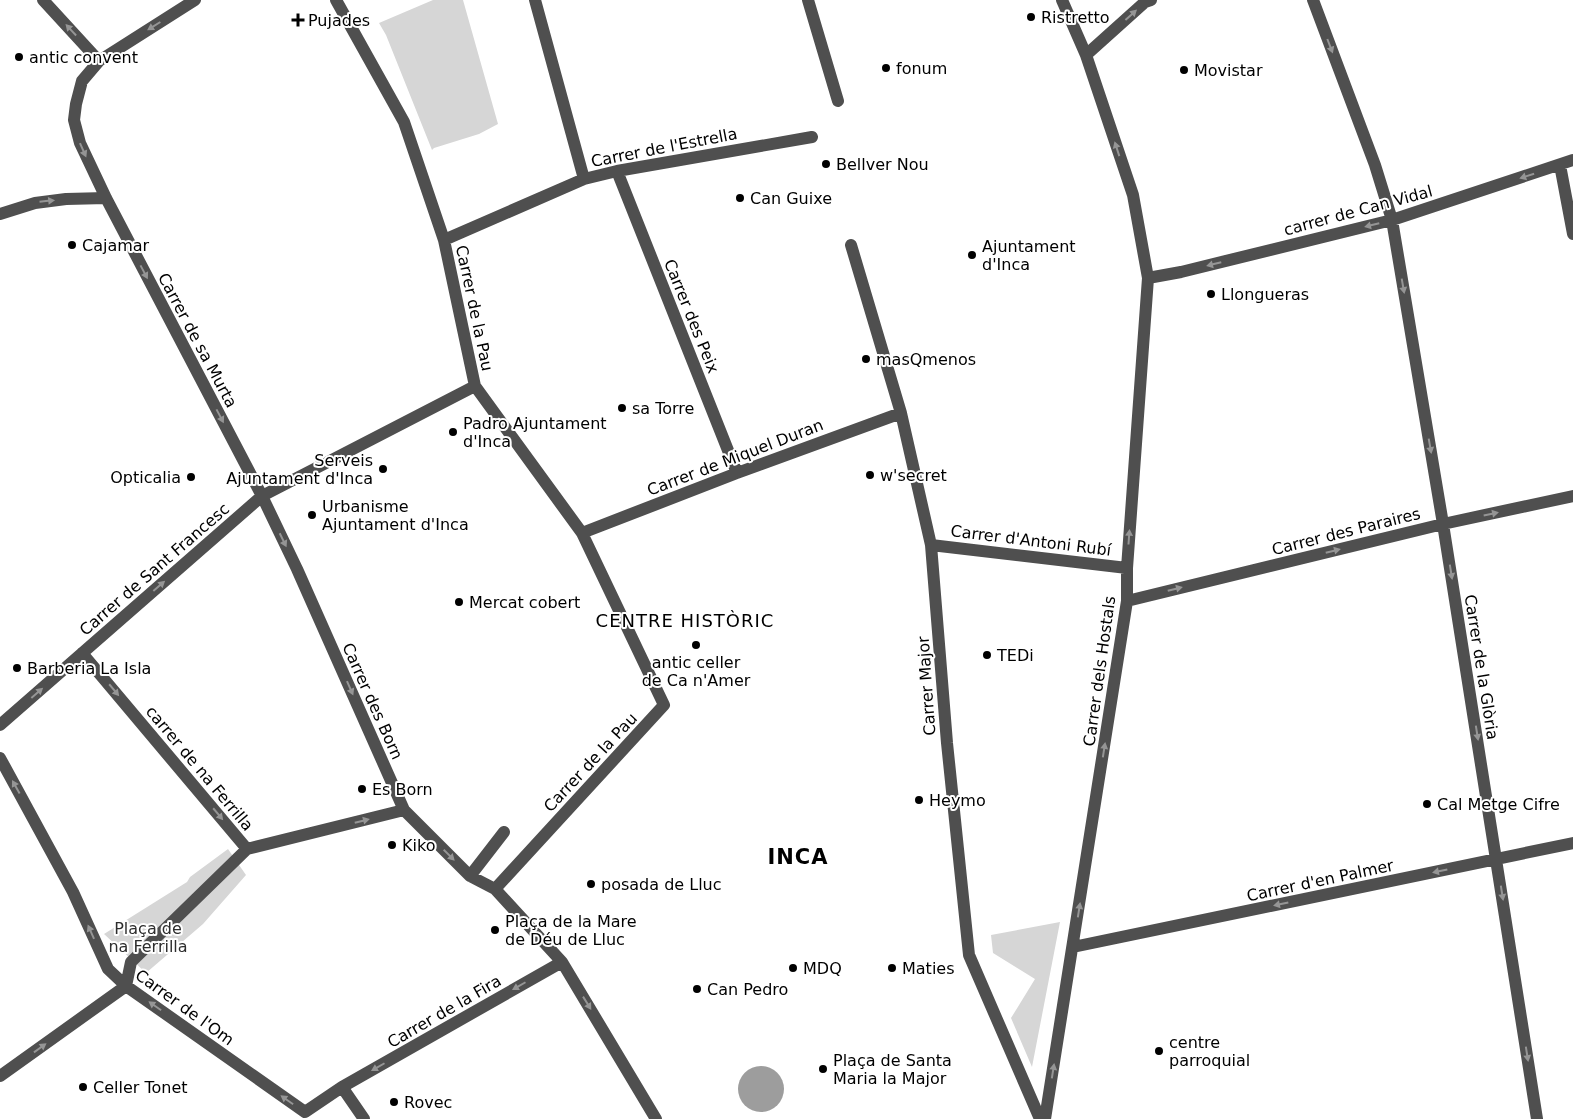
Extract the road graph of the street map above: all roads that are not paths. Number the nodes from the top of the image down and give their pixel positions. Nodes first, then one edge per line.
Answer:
1 (43, 0) edge
2 (195, 0) edge
3 (336, 0) edge
4 (535, 0) edge
5 (808, 0) edge
6 (1062, 0) edge
7 (1151, 0) edge
8 (1313, 0) edge
9 (1086, 55) junction
10 (99, 61) junction
11 (838, 101) dead end
12 (812, 137) dead end
13 (1573, 160) edge
14 (1560, 165) junction
15 (617, 171) junction
16 (584, 179) junction
17 (106, 198) junction
18 (0, 214) edge
19 (1392, 220) junction
20 (1573, 234) edge
21 (444, 240) junction
22 (851, 245) dead end
23 (1148, 278) junction
24 (475, 386) junction
25 (901, 413) junction
26 (738, 472) junction
27 (262, 496) junction
28 (1573, 496) edge
29 (1443, 524) junction
30 (582, 533) junction
31 (931, 545) junction
32 (1127, 568) junction
33 (1128, 601) junction
34 (82, 653) junction
35 (0, 725) edge
36 (0, 758) edge
37 (404, 810) junction
38 (504, 832) dead end
39 (1573, 843) edge
40 (247, 848) junction
41 (1497, 860) junction
42 (470, 876) junction
43 (495, 889) junction
44 (1073, 947) junction
45 (562, 962) junction
46 (126, 986) junction
47 (0, 1076) edge
48 (342, 1087) junction
49 (364, 1119) edge
50 (656, 1119) edge
51 (1040, 1119) edge
52 (1045, 1119) edge
53 (1537, 1119) edge

10 -> 1 street
2 -> 10 street, Carrer de sa Murta
3 - 21 street, Carrer de la Pau
4 - 16 street
5 - 11 street
6 - 9 street, Carrer dels Hostals
9 -> 7 street
8 -> 19 street, Carrer de la Glòria
23 -> 9 street, Carrer dels Hostals
10 -> 17 street, Carrer de sa Murta
12 - 15 street, Carrer de l'Estrella
13 - 14 street, carrer de Can Vidal
14 -> 19 street, carrer de Can Vidal
14 - 20 street
15 - 16 street, Carrer de l'Estrella
15 - 26 street, Carrer des Peix
16 - 21 street, Carrer de l'Estrella
18 -> 17 street
17 -> 27 street, Carrer de sa Murta
19 -> 23 street, carrer de Can Vidal
19 -> 29 street, Carrer de la Glòria
21 - 24 street, Carrer de la Pau
22 - 25 street, Carrer Major
32 -> 23 street, Carrer dels Hostals
24 - 27 street, Carrer de Sant Francesc
24 - 30 street, Carrer de la Pau
25 - 26 street, Carrer de Miquel Duran
25 - 31 street, Carrer Major
26 - 30 street, Carrer de Miquel Duran
34 -> 27 street, Carrer de Sant Francesc
27 -> 37 street, Carrer des Born
29 -> 28 street, Carrer des Paraires
33 -> 29 street, Carrer des Paraires
29 -> 41 street, Carrer de la Glòria
30 - 43 street, Carrer de la Pau
31 - 32 street, Carrer d'Antoni Rubí
31 - 51 street, Carrer Major
32 - 33 street, Carrer dels Hostals
44 -> 33 street, Carrer dels Hostals
35 -> 34 street, Carrer de Sant Francesc
34 -> 40 street, carrer de na Ferrilla
46 -> 36 street, Carrer de l'Om
40 -> 37 street, carrer de na Ferrilla
37 -> 42 street, Carrer des Born
38 - 42 street
39 - 41 street, Carrer d'en Palmer
40 - 46 street
41 -> 44 street, Carrer d'en Palmer
41 -> 53 street, Carrer de la Glòria
42 - 43 street, Carrer des Born
43 - 45 street
52 -> 44 street, Carrer dels Hostals
45 -> 48 street, Carrer de la Fira
45 -> 50 street
47 -> 46 street
48 -> 46 street, Carrer de l'Om
48 - 49 street

